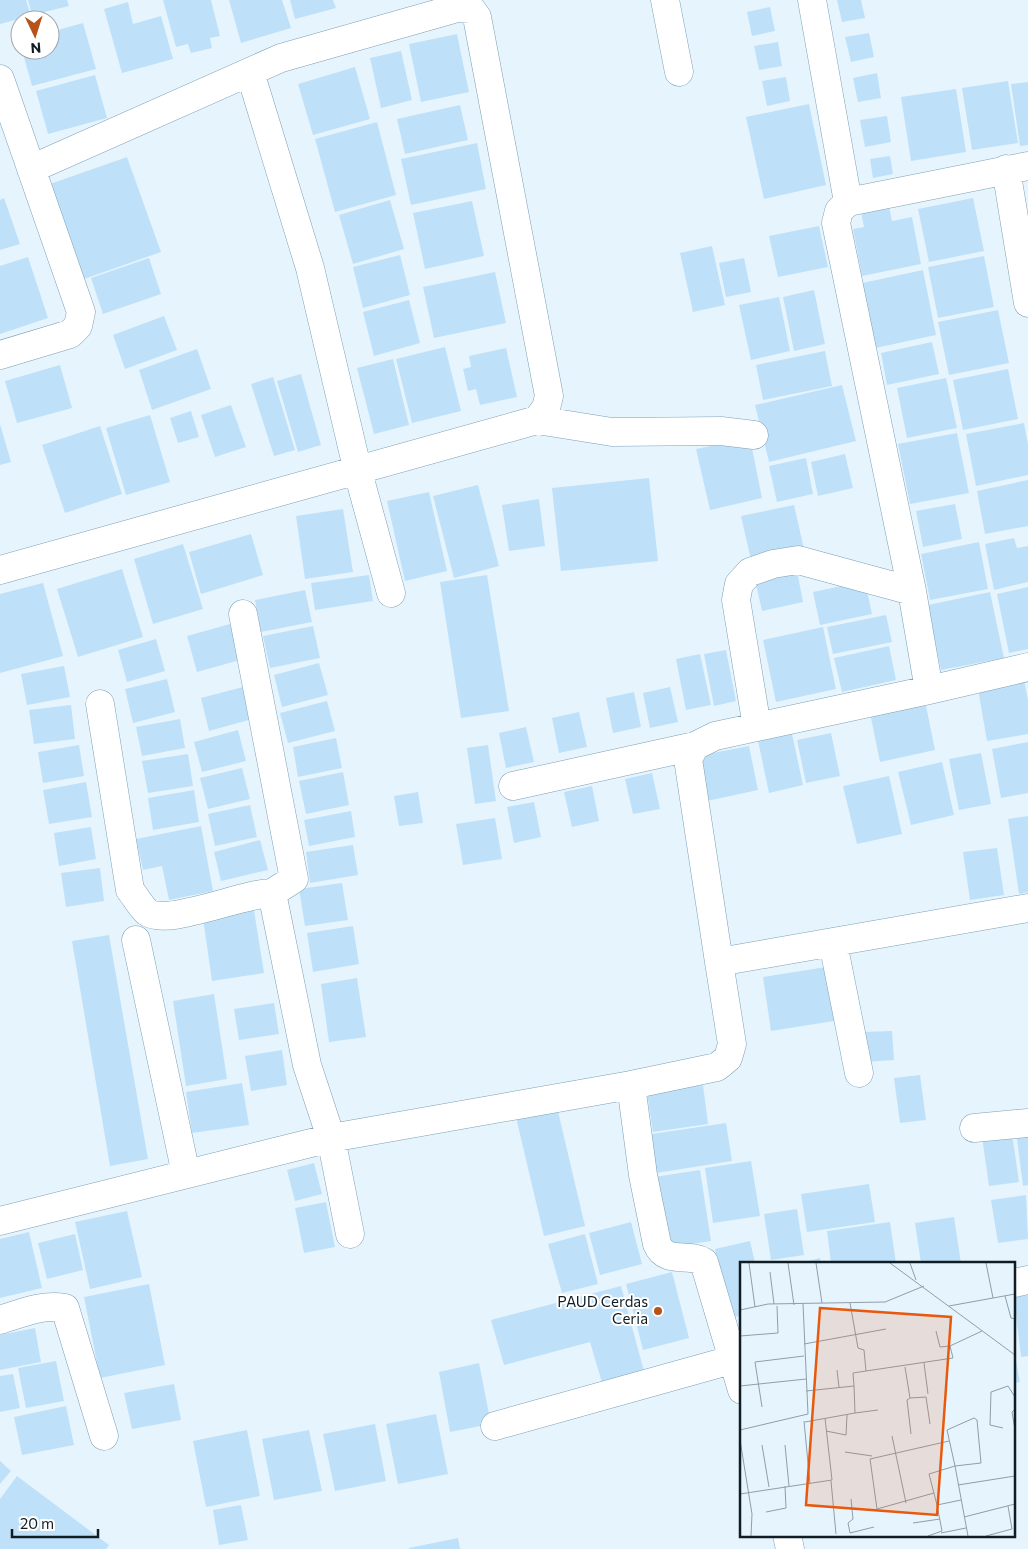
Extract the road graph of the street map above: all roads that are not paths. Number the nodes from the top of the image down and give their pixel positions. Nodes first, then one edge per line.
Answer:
1 (665, 0) edge
2 (812, 0) edge
3 (250, 72) junction
4 (679, 72) dead end
5 (0, 79) edge
6 (1017, 168) edge
7 (31, 169) junction
8 (848, 202) junction
9 (1028, 303) edge
10 (0, 355) edge
11 (536, 420) junction
12 (754, 435) dead end
13 (358, 472) junction
14 (0, 570) edge
15 (912, 591) junction
16 (391, 593) dead end
17 (243, 614) dead end
18 (1028, 667) edge
19 (930, 690) junction
20 (100, 704) dead end
21 (757, 727) junction
22 (695, 746) junction
23 (513, 786) dead end
24 (272, 894) junction
25 (1028, 908) edge
26 (136, 940) dead end
27 (833, 942) junction
28 (719, 962) junction
29 (859, 1073) dead end
30 (631, 1085) junction
31 (1028, 1123) edge
32 (974, 1128) dead end
33 (331, 1138) junction
34 (186, 1174) junction
35 (0, 1221) edge
36 (350, 1234) dead end
37 (0, 1320) edge
38 (737, 1358) edge
39 (740, 1377) edge
40 (496, 1426) dead end
41 (104, 1436) dead end
42 (787, 1536) edge
43 (790, 1549) edge

1 - 4 street
2 - 8 street
3 - 7 street
3 - 11 street
3 - 13 street
5 - 7 street
6 - 8 street
6 - 9 street
7 - 10 street
8 - 15 street
11 - 12 street
11 - 13 street
13 - 14 street
13 - 16 street
15 - 19 street
15 - 21 street
17 - 24 street
18 - 19 street
19 - 21 street
20 - 24 street
21 - 22 street
22 - 23 street
22 - 28 street
24 - 33 street
25 - 27 street
26 - 34 street
27 - 28 street
27 - 29 street
28 - 30 street
30 - 33 street
30 - 38 street
31 - 32 street
33 - 34 street
33 - 36 street
34 - 35 street
37 - 41 street
38 - 39 street
38 - 40 street
42 - 43 street

